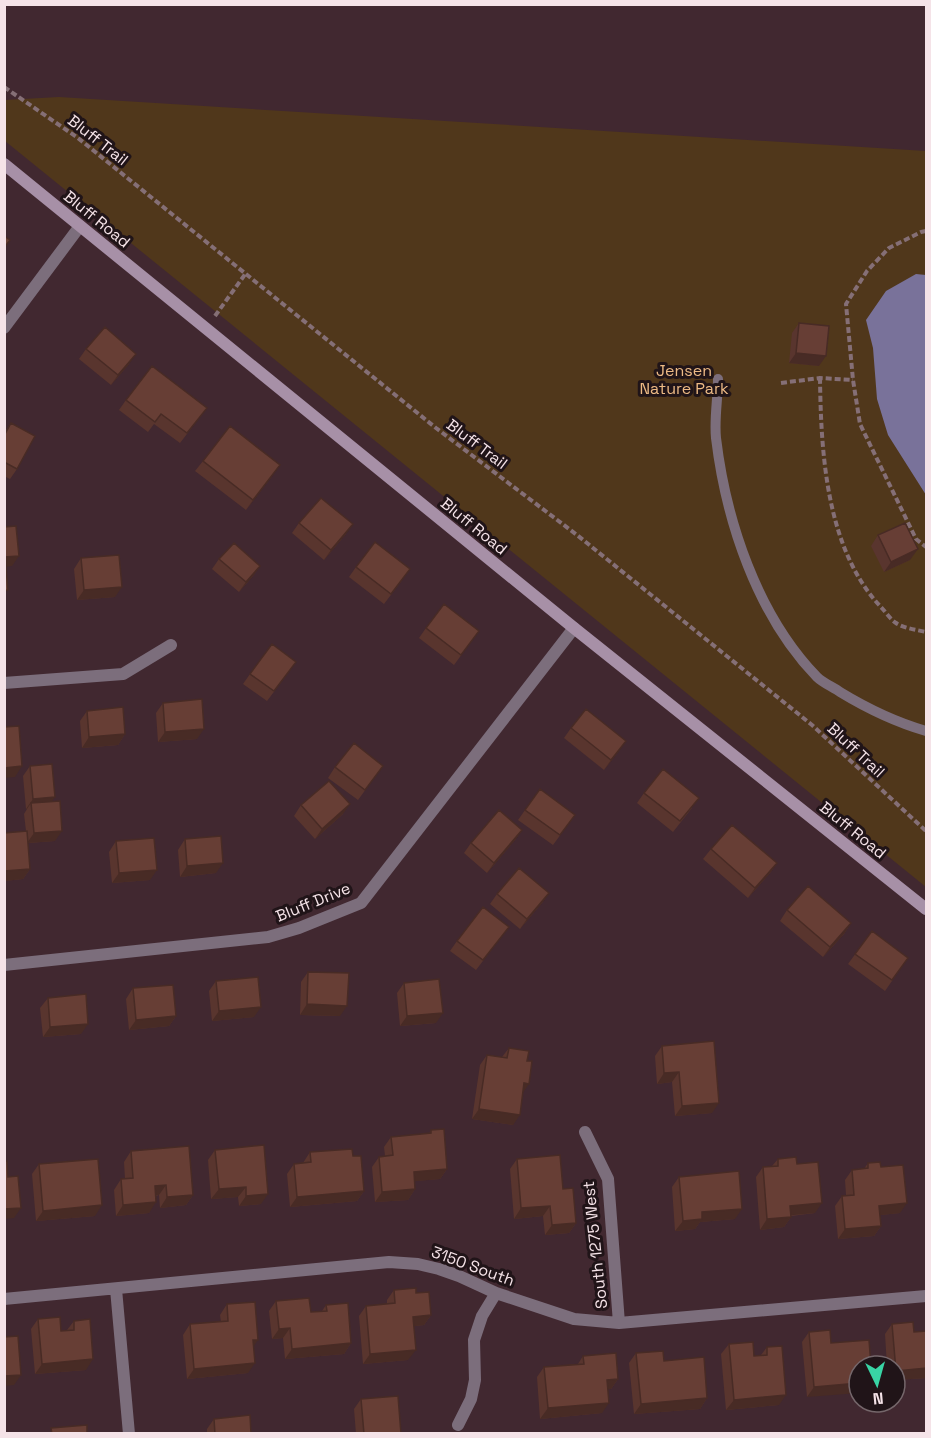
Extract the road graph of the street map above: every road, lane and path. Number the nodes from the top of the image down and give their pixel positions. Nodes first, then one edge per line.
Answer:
1 (4, 87) edge
2 (4, 164) edge
3 (80, 226) junction
4 (927, 231) edge
5 (246, 273) junction
6 (4, 328) edge
7 (206, 328) junction
8 (820, 378) junction
9 (718, 379) dead end
10 (853, 380) junction
11 (781, 383) dead end
12 (927, 546) edge
13 (574, 628) junction
14 (927, 632) edge
15 (171, 645) dead end
16 (4, 683) edge
17 (927, 731) edge
18 (927, 831) edge
19 (927, 909) edge
20 (4, 965) edge
21 (585, 1132) dead end
22 (116, 1289) junction
23 (496, 1293) junction
24 (927, 1296) edge
25 (4, 1299) edge
26 (619, 1323) junction
27 (458, 1425) dead end
28 (129, 1434) edge

1 - 5 path, Bluff Trail
2 - 3 main road, Bluff Road
3 - 6 street
3 - 7 main road, Bluff Road
4 - 10 path
5 - 7 path
5 - 18 path, Bluff Trail
7 - 13 main road, Bluff Road
8 - 10 path
8 - 11 path
8 - 14 path
9 - 17 lane
10 - 12 path
13 - 19 main road, Bluff Road
13 - 20 street, Bluff Drive
15 - 16 street
21 - 26 street, South 1275 West
22 - 23 street, 3150 South
22 - 25 street, 3150 South
22 - 28 street
23 - 26 street, 3150 South
23 - 27 street
24 - 26 street, 3150 South

